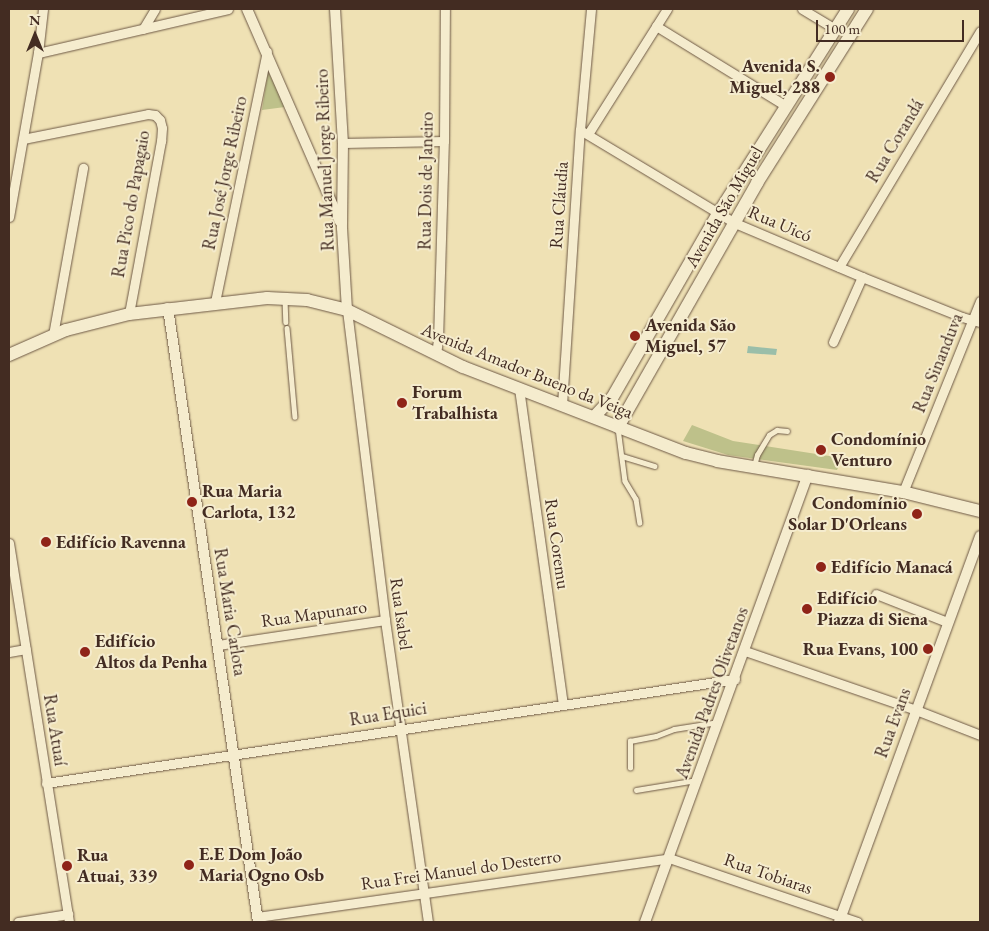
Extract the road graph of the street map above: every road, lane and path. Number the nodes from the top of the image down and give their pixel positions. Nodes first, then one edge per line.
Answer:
1 (43, 9) edge
2 (154, 9) edge
3 (228, 9) edge
4 (247, 9) edge
5 (335, 9) edge
6 (445, 9) edge
7 (590, 9) edge
8 (667, 9) edge
9 (802, 9) edge
10 (848, 9) edge
11 (867, 9) edge
12 (656, 26) junction
13 (143, 29) junction
14 (835, 29) junction
15 (980, 31) edge
16 (267, 51) junction
17 (38, 53) junction
18 (786, 106) junction
19 (584, 132) junction
20 (23, 140) junction
21 (444, 141) junction
22 (342, 143) junction
23 (83, 168) dead end
24 (10, 201) edge
25 (718, 214) junction
26 (9, 217) edge
27 (735, 223) junction
28 (342, 228) junction
29 (838, 267) junction
30 (862, 277) junction
31 (285, 298) junction
32 (980, 301) edge
33 (215, 302) junction
34 (168, 308) junction
35 (347, 310) junction
36 (129, 314) junction
37 (286, 322) dead end
38 (976, 322) edge
39 (287, 328) dead end
40 (53, 335) junction
41 (833, 342) dead end
42 (436, 354) junction
43 (9, 355) edge
44 (519, 388) junction
45 (612, 398) junction
46 (562, 404) junction
47 (295, 417) dead end
48 (594, 417) junction
49 (613, 425) junction
50 (787, 431) dead end
51 (622, 456) junction
52 (655, 466) dead end
53 (754, 467) junction
54 (808, 475) junction
55 (903, 492) junction
56 (980, 510) edge
57 (640, 523) dead end
58 (980, 536) edge
59 (9, 543) edge
60 (876, 594) dead end
61 (385, 620) junction
62 (948, 622) junction
63 (218, 645) junction
64 (26, 648) junction
65 (745, 651) junction
66 (9, 652) edge
67 (735, 679) junction
68 (563, 705) junction
69 (916, 710) junction
70 (719, 722) junction
71 (401, 728) junction
72 (980, 734) edge
73 (235, 755) junction
74 (630, 768) dead end
75 (698, 780) junction
76 (46, 784) junction
77 (636, 790) dead end
78 (669, 858) junction
79 (423, 892) junction
80 (69, 918) edge
81 (840, 919) edge
82 (258, 920) edge
83 (18, 922) edge
84 (428, 922) edge
85 (645, 922) edge
86 (857, 922) edge

1 - 17 street
2 - 13 street
3 - 13 street
4 - 16 street
5 - 22 street, Rua Manuel Jorge Ribeiro
6 - 21 street, Rua Dois de Janeiro
7 - 19 street, Rua Cláudia
8 - 12 street
9 - 14 street
10 - 14 main road, Avenida São Miguel
11 - 27 main road, Avenida São Miguel
12 - 18 street
12 - 19 street
13 - 17 street
14 - 18 main road, Avenida São Miguel
15 - 29 street, Rua Corandá
16 - 28 street
16 - 33 street, Rua José Jorge Ribeiro
17 - 20 street
18 - 25 main road, Avenida São Miguel
19 - 25 street, Rua Uicó
19 - 46 street, Rua Cláudia
20 - 24 street
20 - 36 street, Rua Pico do Papagaio
21 - 22 street
21 - 42 street, Rua Dois de Janeiro
22 - 28 street, Rua Manuel Jorge Ribeiro
23 - 40 street
24 - 26 street
25 - 27 street, Rua Uicó
25 - 45 main road, Avenida São Miguel
27 - 29 street, Rua Uicó
27 - 49 main road, Avenida São Miguel
28 - 35 street, Rua Manuel Jorge Ribeiro
29 - 30 street, Rua Uicó
30 - 38 street, Rua Uicó
30 - 41 street
31 - 33 main road, Avenida Amador Bueno da Veiga
31 - 35 main road, Avenida Amador Bueno da Veiga
31 - 37 lane
32 - 38 street, Rua Sinanduva
33 - 34 main road, Avenida Amador Bueno da Veiga
34 - 36 main road, Avenida Amador Bueno da Veiga
34 - 63 street, Rua Maria Carlota
35 - 42 main road, Avenida Amador Bueno da Veiga
35 - 61 street, Rua Isabel
36 - 40 main road, Avenida Amador Bueno da Veiga
38 - 55 street, Rua Sinanduva
39 - 47 lane
40 - 43 main road, Avenida Amador Bueno da Veiga
42 - 44 main road, Avenida Amador Bueno da Veiga
44 - 46 main road, Avenida Amador Bueno da Veiga
44 - 68 street, Rua Coremu
45 - 48 main road, Avenida São Miguel
45 - 49 main road, Avenida São Miguel
46 - 48 main road, Avenida Amador Bueno da Veiga
48 - 49 main road, Avenida Amador Bueno da Veiga
49 - 51 lane
49 - 53 main road, Avenida Amador Bueno da Veiga
50 - 53 lane
51 - 52 lane
51 - 57 lane
53 - 54 main road, Avenida Amador Bueno da Veiga
54 - 55 main road, Avenida Amador Bueno da Veiga
54 - 65 street, Avenida Padres Olivetanos
55 - 56 main road, Avenida Amador Bueno da Veiga
58 - 62 street, Rua Evans
59 - 64 street, Rua Atuaí
60 - 62 street
61 - 63 street, Rua Mapunaro
61 - 71 street, Rua Isabel
62 - 69 street, Rua Evans
63 - 73 street, Rua Maria Carlota
64 - 66 street
64 - 76 street, Rua Atuaí
65 - 67 street, Avenida Padres Olivetanos
65 - 69 street
67 - 68 street, Rua Equici
67 - 70 street, Avenida Padres Olivetanos
68 - 71 street, Rua Equici
69 - 72 street
69 - 81 street, Rua Evans
70 - 74 lane
70 - 75 street, Avenida Padres Olivetanos
71 - 73 street, Rua Equici
71 - 79 street, Rua Isabel
73 - 76 street, Rua Equici
73 - 82 street, Rua Maria Carlota
75 - 77 lane
75 - 78 street, Avenida Padres Olivetanos
76 - 80 street, Rua Atuaí
78 - 79 street, Rua Frei Manuel do Desterro
78 - 81 street, Rua Tobiaras
78 - 85 street, Avenida Padres Olivetanos
79 - 82 street, Rua Frei Manuel do Desterro
79 - 84 street, Rua Isabel
80 - 83 street
81 - 86 street, Rua Tobiaras

